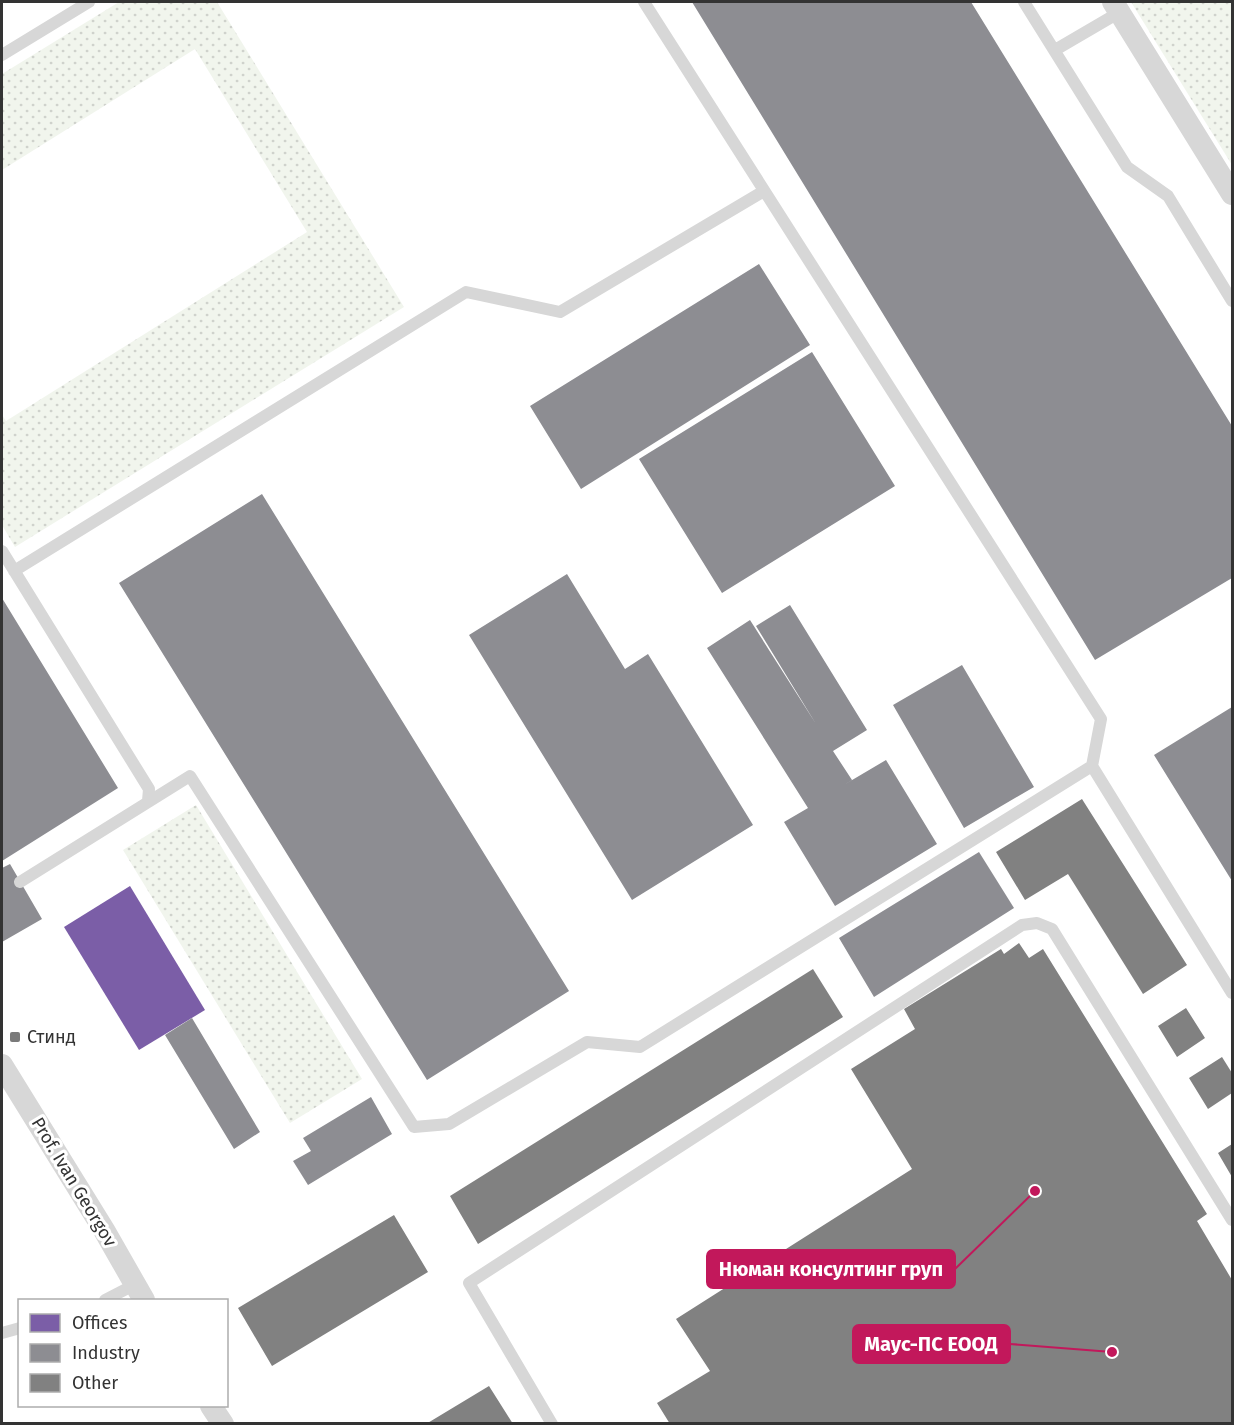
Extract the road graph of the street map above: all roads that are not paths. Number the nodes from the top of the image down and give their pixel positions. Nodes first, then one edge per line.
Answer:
1 (89, 2) edge
2 (644, 2) edge
3 (1024, 2) edge
4 (1117, 7) edge
5 (1054, 50) junction
6 (2, 55) edge
7 (764, 191) junction
8 (1233, 194) edge
9 (1233, 301) edge
10 (2, 551) edge
11 (14, 571) junction
12 (1092, 766) junction
13 (148, 801) junction
14 (20, 882) dead end
15 (1233, 993) edge
16 (2, 1065) edge
17 (1233, 1220) edge
18 (139, 1293) edge
19 (110, 1299) edge
20 (18, 1329) edge
21 (2, 1333) edge
22 (213, 1407) edge
23 (223, 1424) edge
24 (552, 1424) edge

1 - 6 lane
2 - 7 lane
3 - 5 lane
4 - 5 lane
4 - 8 street
5 - 9 lane
7 - 11 lane
7 - 12 lane
10 - 11 lane
11 - 13 lane
12 - 13 lane
12 - 15 lane
13 - 14 lane
16 - 18 street, Prof. Ivan Georgov
17 - 24 lane
18 - 19 lane
20 - 21 lane
22 - 23 street

